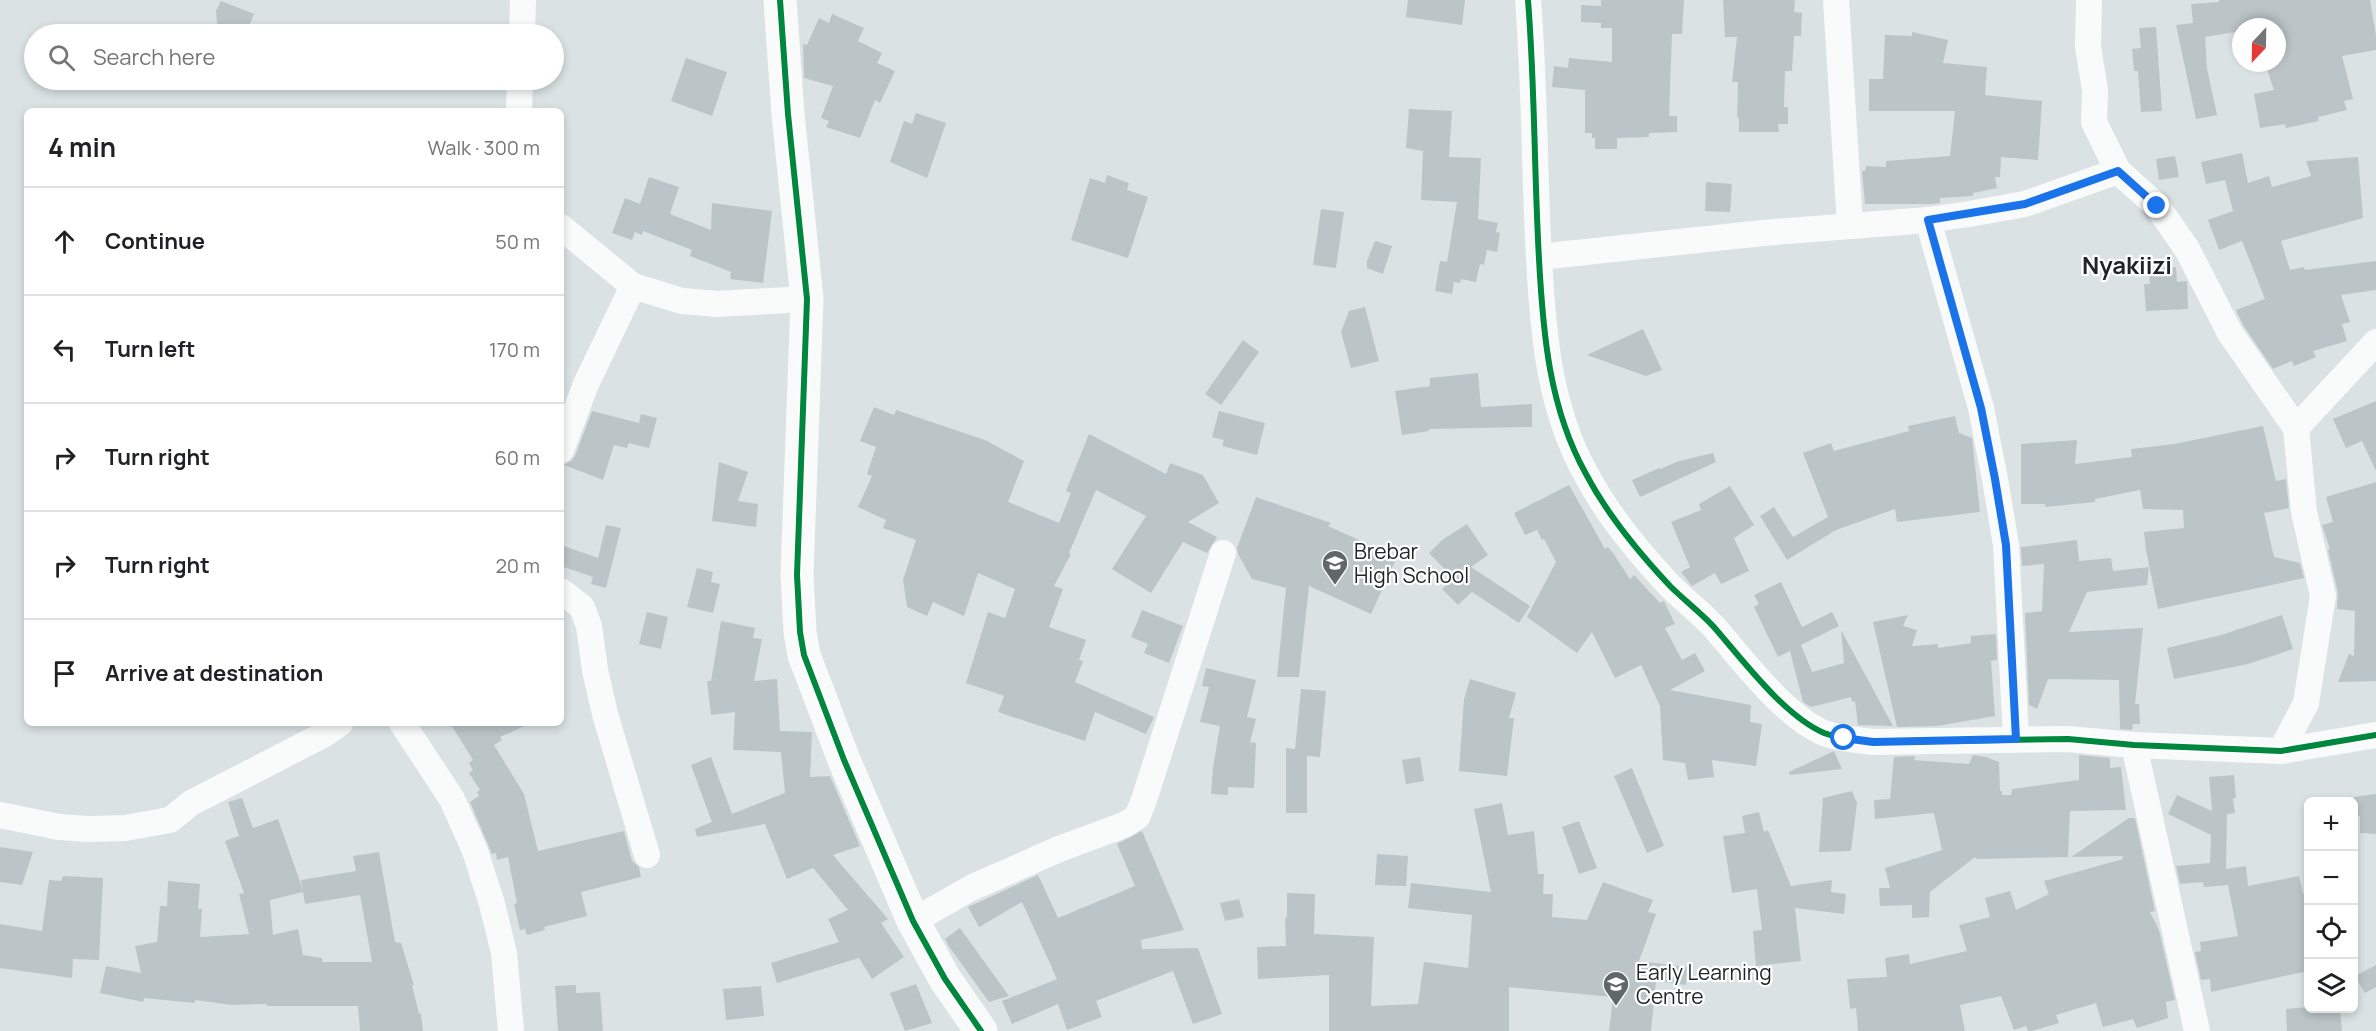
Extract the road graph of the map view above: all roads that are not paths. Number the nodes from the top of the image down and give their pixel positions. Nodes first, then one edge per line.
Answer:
1 (522, 0) edge
2 (780, 0) edge
3 (1528, 0) edge
4 (1836, 0) edge
5 (2089, 0) edge
6 (522, 24) edge
7 (520, 90) edge
8 (519, 108) edge
9 (2118, 171) junction
10 (1928, 220) junction
11 (1850, 226) junction
12 (564, 229) edge
13 (1539, 257) junction
14 (633, 286) junction
15 (807, 299) junction
16 (2376, 342) edge
17 (2296, 428) junction
18 (564, 442) edge
19 (1223, 552) dead end
20 (564, 593) edge
21 (336, 726) edge
22 (404, 726) edge
23 (2376, 735) edge
24 (2016, 739) junction
25 (2134, 745) junction
26 (2281, 751) junction
27 (0, 815) edge
28 (647, 855) dead end
29 (913, 921) junction
30 (511, 1031) edge
31 (981, 1031) edge
32 (2197, 1031) edge

1 - 6 street
2 - 15 street
3 - 13 street
4 - 11 street
5 - 9 street
7 - 8 street
9 - 10 street
9 - 17 street
10 - 11 street
10 - 24 street
11 - 13 street
12 - 14 street
13 - 24 street
14 - 15 street
14 - 18 street
15 - 29 street
16 - 17 street
17 - 26 street
19 - 29 street
20 - 28 street
21 - 27 street
22 - 30 street
23 - 26 street
24 - 25 street
25 - 26 street
25 - 32 street
29 - 31 street

